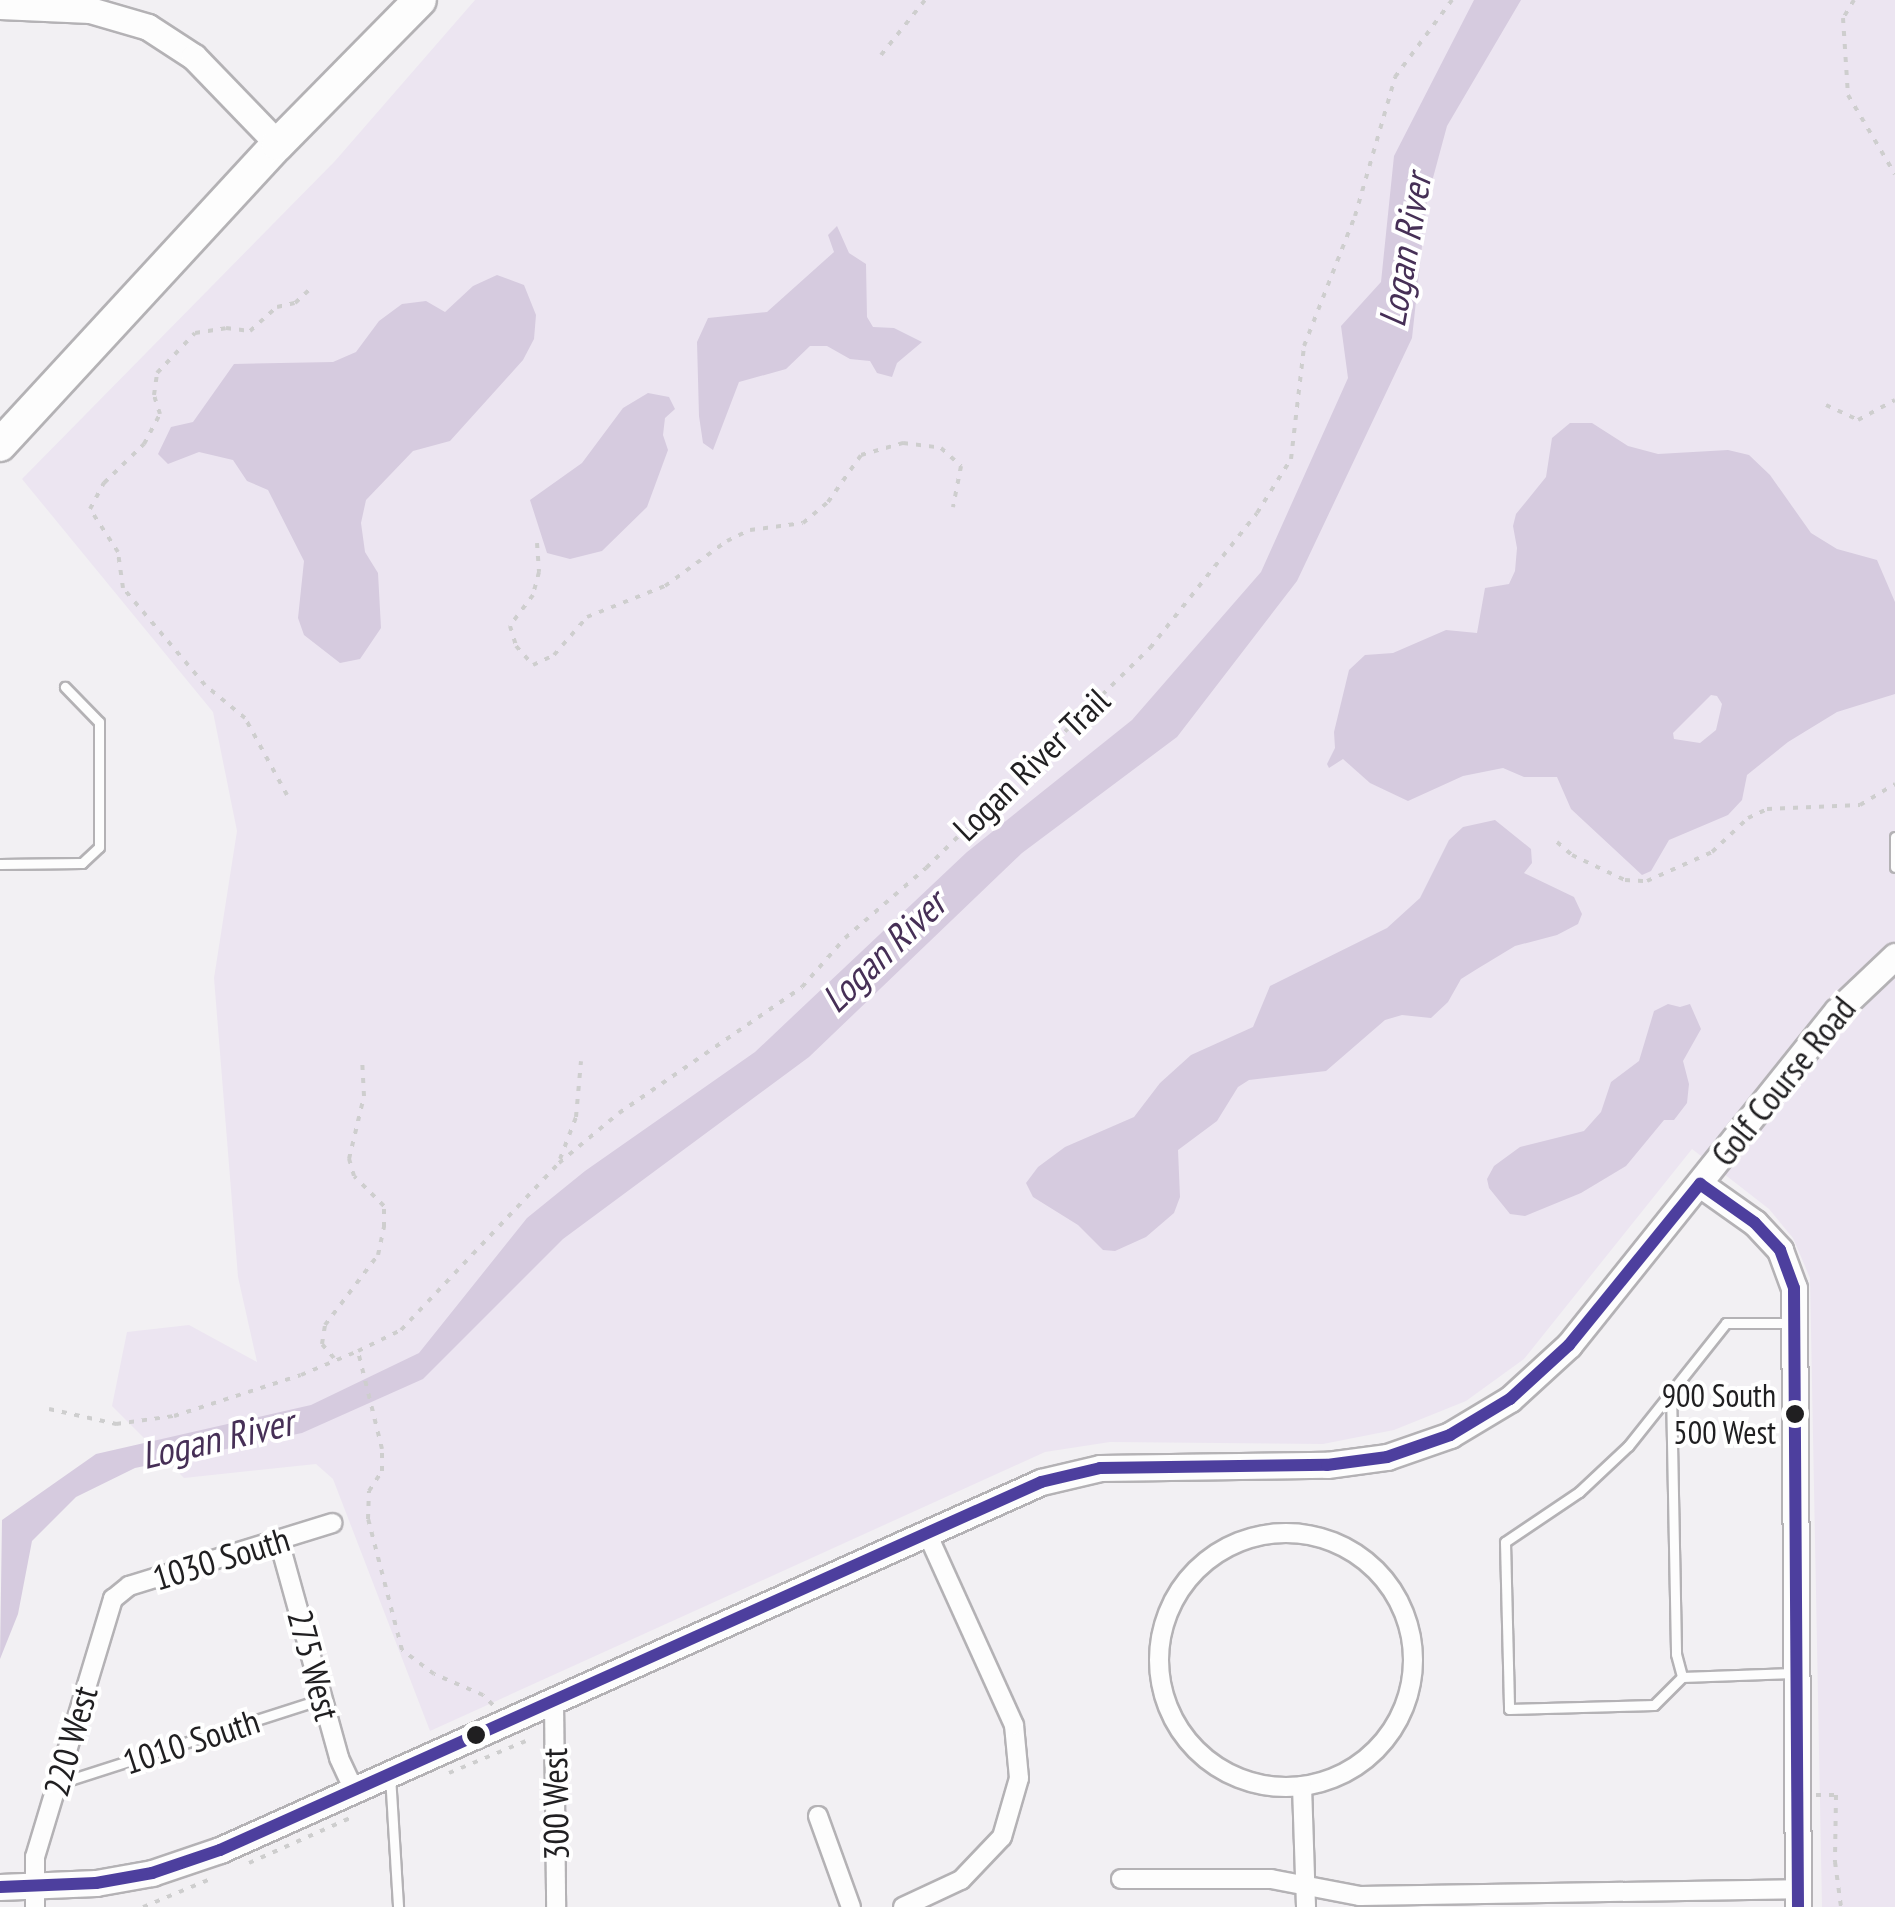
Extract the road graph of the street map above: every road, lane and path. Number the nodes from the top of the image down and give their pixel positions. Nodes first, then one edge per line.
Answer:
1 (420, 0) edge
2 (925, 0) edge
3 (1452, 0) edge
4 (1854, 0) edge
5 (0, 6) edge
6 (881, 55) dead end
7 (278, 144) junction
8 (1895, 174) edge
9 (313, 286) dead end
10 (1895, 400) edge
11 (1826, 405) dead end
12 (0, 445) edge
13 (954, 507) dead end
14 (536, 542) dead end
15 (66, 687) dead end
16 (1895, 784) edge
17 (287, 795) dead end
18 (1895, 837) edge
19 (1557, 842) dead end
20 (0, 864) edge
21 (1895, 867) edge
22 (1895, 956) edge
23 (581, 1061) dead end
24 (362, 1063) dead end
25 (559, 1163) junction
26 (1700, 1184) junction
27 (1794, 1323) junction
28 (358, 1351) junction
29 (334, 1358) junction
30 (1670, 1389) junction
31 (49, 1408) dead end
32 (332, 1523) dead end
33 (927, 1533) junction
34 (279, 1540) junction
35 (113, 1598) joint
36 (1796, 1673) junction
37 (1682, 1677) junction
38 (324, 1698) junction
39 (554, 1700) junction
40 (493, 1705) dead end
41 (390, 1772) junction
42 (59, 1783) junction
43 (1302, 1786) junction
44 (353, 1788) junction
45 (1816, 1795) dead end
46 (818, 1816) dead end
47 (1121, 1879) dead end
48 (1305, 1885) junction
49 (0, 1886) edge
50 (35, 1896) edge
51 (1798, 1898) edge
52 (398, 1907) edge
53 (556, 1907) edge
54 (851, 1907) edge
55 (903, 1907) edge
56 (1306, 1907) edge
57 (1842, 1907) edge

1 - 7 highway
2 - 6 path
3 - 25 path, Logan River Trail
4 - 8 path
5 - 7 street
7 - 12 highway
9 - 17 path
10 - 11 path
13 - 14 path
15 - 20 lane
16 - 19 path
18 - 21 lane
22 - 26 street, Golf Course Road
23 - 25 path
24 - 29 path
25 - 28 path, Logan River Trail
26 - 27 street
26 - 33 street, Golf Course Road
27 - 30 lane
27 - 36 street
28 - 29 path, Logan River Trail
28 - 40 path
29 - 31 path, Logan River Trail
30 - 37 lane
30 - 37 lane
32 - 34 street, 1030 South
33 - 39 street, Golf Course Road
33 - 55 street
34 - 35 street, 1030 South
34 - 38 street, 275 West
35 - 42 street, 220 West
36 - 37 lane
36 - 51 street
38 - 42 lane, 1010 South
38 - 44 street, 275 West
39 - 41 street, Golf Course Road
39 - 53 street, 300 West
41 - 44 street, Golf Course Road
41 - 52 lane
42 - 50 street, 220 West
43 - 43 street
43 - 48 street
44 - 50 street, Golf Course Road
45 - 57 path
46 - 54 street
47 - 48 street
48 - 51 street
48 - 56 street
49 - 50 street, Golf Course Road

